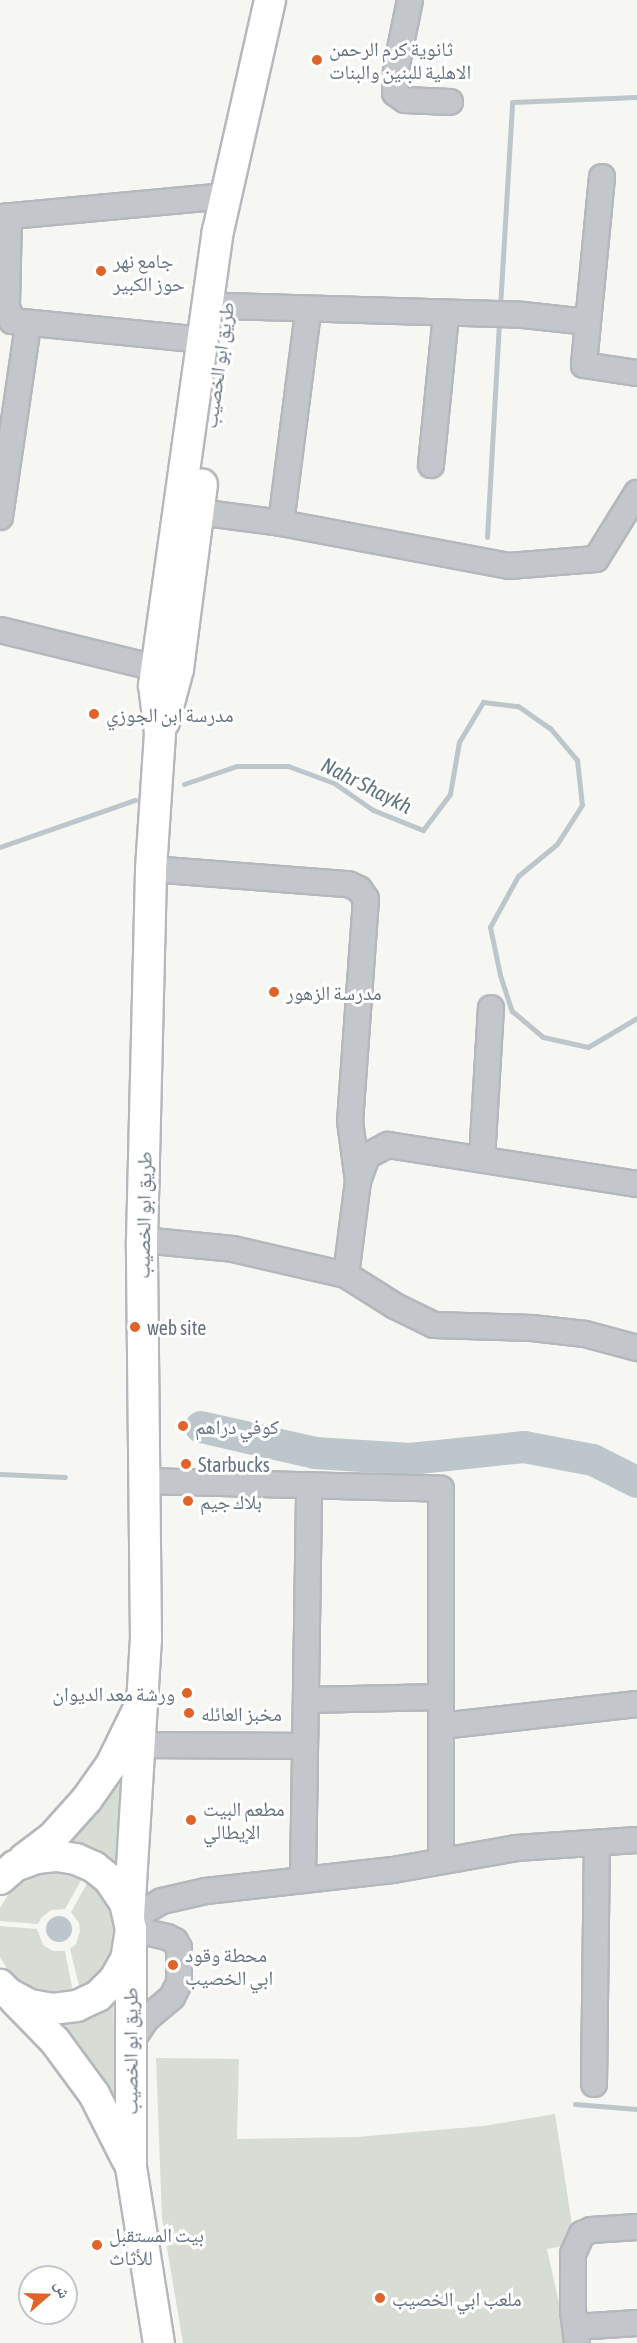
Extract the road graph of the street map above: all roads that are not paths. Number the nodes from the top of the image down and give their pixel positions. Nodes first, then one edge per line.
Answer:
1 (270, 0) edge
2 (291, 0) edge
3 (410, 0) edge
4 (450, 102) dead end
5 (602, 177) dead end
6 (225, 196) junction
7 (5, 216) edge
8 (4, 292) edge
9 (226, 306) junction
10 (308, 310) junction
11 (446, 314) junction
12 (587, 322) junction
13 (28, 324) junction
14 (201, 340) junction
15 (637, 372) edge
16 (431, 465) dead end
17 (4, 473) edge
18 (637, 494) edge
19 (198, 512) junction
20 (0, 517) edge
21 (281, 523) junction
22 (0, 630) edge
23 (156, 668) junction
24 (159, 733) junction
25 (151, 869) junction
26 (491, 1008) dead end
27 (482, 1158) junction
28 (358, 1181) junction
29 (637, 1184) edge
30 (142, 1239) junction
31 (346, 1275) junction
32 (637, 1348) edge
33 (145, 1481) junction
34 (309, 1485) junction
35 (144, 1697) junction
36 (441, 1697) junction
37 (306, 1700) junction
38 (637, 1704) edge
39 (441, 1726) junction
40 (141, 1745) junction
41 (305, 1746) junction
42 (637, 1840) edge
43 (597, 1843) junction
44 (441, 1861) junction
45 (8, 1873) edge
46 (303, 1880) junction
47 (130, 1925) junction
48 (4, 1989) edge
49 (130, 2043) junction
50 (594, 2084) dead end
51 (131, 2167) junction
52 (637, 2227) edge
53 (637, 2323) edge
54 (576, 2335) edge
55 (159, 2343) edge

1 - 6 main road, طريق ابو الخصيب
2 - 9 main road, طريق ابو الخصيب
3 - 4 street
5 - 12 street
6 - 7 street
6 - 14 main road, طريق ابو الخصيب
7 - 8 street
8 - 13 street
9 - 10 street
9 - 19 main road, طريق ابو الخصيب
10 - 11 street
10 - 21 street
11 - 12 street
11 - 16 street
12 - 15 street
13 - 14 street
13 - 17 street
14 - 23 main road, طريق ابو الخصيب
17 - 20 street
18 - 21 street
19 - 21 street
19 - 24 main road, طريق ابو الخصيب
22 - 23 street
23 - 24 main road, طريق ابو الخصيب
24 - 25 main road, طريق ابو الخصيب
25 - 28 street
25 - 30 main road, طريق ابو الخصيب
26 - 27 street
27 - 28 street
27 - 29 street
28 - 31 street
30 - 31 street
30 - 33 main road, طريق ابو الخصيب
31 - 32 street
33 - 34 street
33 - 35 main road, طريق ابو الخصيب
34 - 36 street
34 - 37 street
35 - 40 main road, طريق ابو الخصيب
35 - 45 main road, طريق ابو الخصيب
36 - 37 street
36 - 39 street
37 - 41 street
38 - 39 street
39 - 44 street
40 - 41 street
40 - 47 main road, طريق ابو الخصيب
41 - 46 street
42 - 43 street
43 - 44 street
43 - 50 street
44 - 46 street
45 - 47 main road
46 - 47 street
47 - 48 main road
47 - 49 main road, طريق ابو الخصيب
47 - 49 street
48 - 51 main road, طريق ابو الخصيب
49 - 51 main road, طريق ابو الخصيب
51 - 55 main road, طريق ابو الخصيب
52 - 54 street
53 - 54 street

